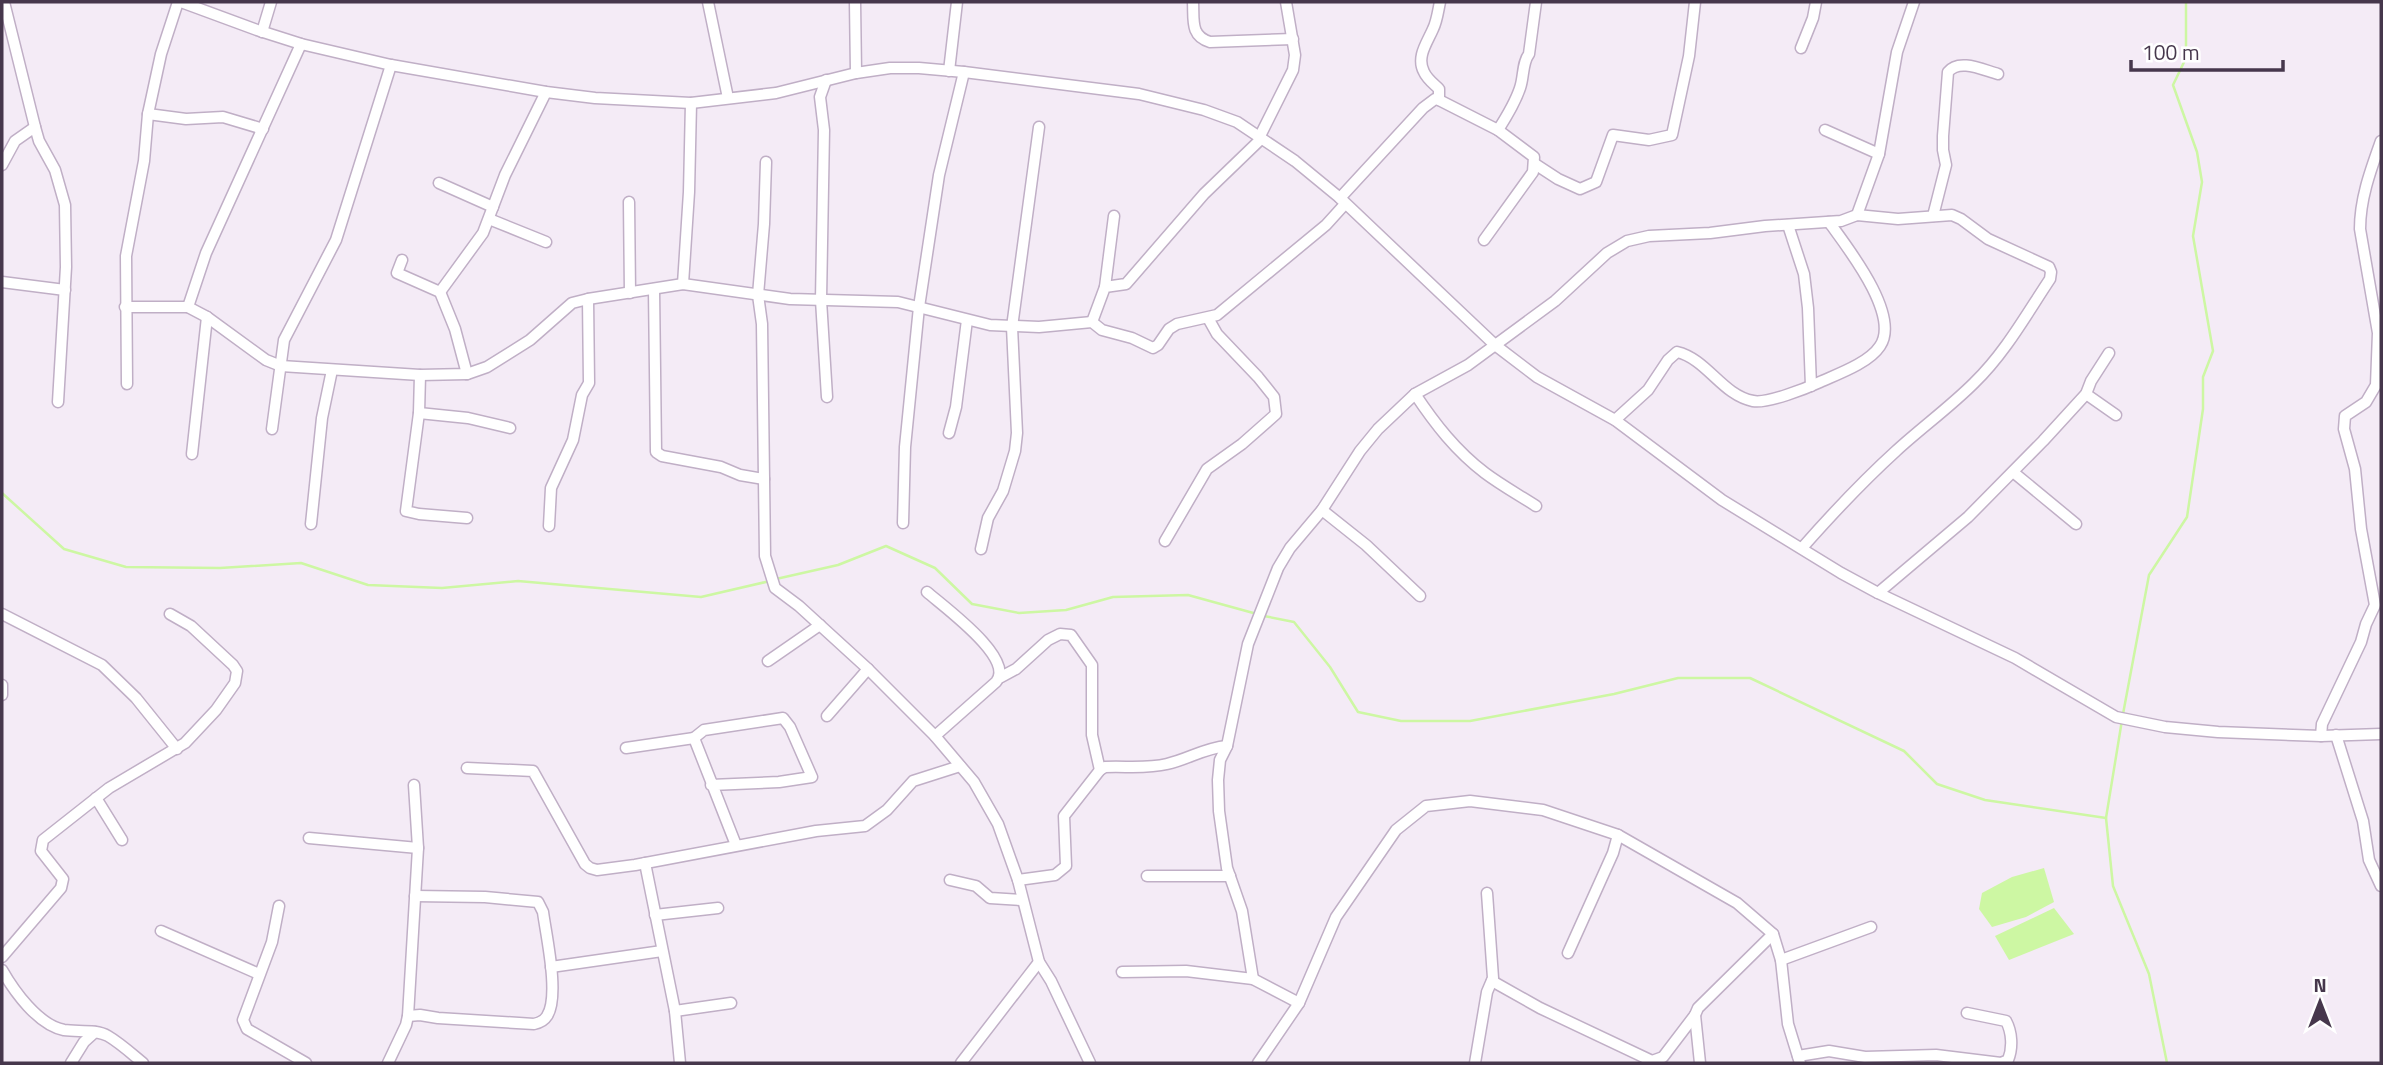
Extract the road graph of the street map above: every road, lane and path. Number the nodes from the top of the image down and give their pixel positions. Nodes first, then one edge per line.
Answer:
1 (4, 2) edge
2 (179, 2) edge
3 (271, 2) edge
4 (708, 2) edge
5 (855, 2) edge
6 (957, 2) edge
7 (1193, 2) edge
8 (1286, 2) edge
9 (1440, 2) edge
10 (1536, 2) edge
11 (1695, 2) edge
12 (1816, 2) edge
13 (1914, 2) edge
14 (262, 32) junction
15 (1293, 39) junction
16 (301, 44) junction
17 (1801, 48) dead end
18 (391, 65) junction
19 (949, 71) junction
20 (964, 72) junction
21 (856, 73) junction
22 (1998, 74) dead end
23 (826, 80) junction
24 (546, 92) junction
25 (728, 98) junction
26 (1439, 100) junction
27 (691, 103) junction
28 (148, 114) junction
29 (35, 127) junction
30 (1039, 127) dead end
31 (263, 129) junction
32 (1499, 130) junction
33 (1825, 130) dead end
34 (1260, 139) junction
35 (2381, 141) edge
36 (1879, 154) junction
37 (766, 162) dead end
38 (1535, 164) junction
39 (2, 165) edge
40 (439, 184) dead end
41 (1342, 201) junction
42 (629, 202) dead end
43 (494, 208) junction
44 (1857, 215) junction
45 (1114, 216) dead end
46 (1933, 216) junction
47 (489, 219) junction
48 (1829, 222) junction
49 (1788, 225) junction
50 (1484, 240) dead end
51 (546, 242) dead end
52 (402, 260) dead end
53 (2, 282) edge
54 (683, 284) junction
55 (1105, 287) junction
56 (654, 289) junction
57 (65, 290) junction
58 (440, 292) junction
59 (630, 293) junction
60 (758, 295) junction
61 (587, 299) junction
62 (821, 300) junction
63 (125, 307) junction
64 (188, 307) junction
65 (919, 307) junction
66 (207, 317) junction
67 (1208, 318) junction
68 (967, 320) junction
69 (1093, 322) junction
70 (2379, 324) edge
71 (1012, 327) junction
72 (1495, 345) junction
73 (2109, 353) dead end
74 (281, 366) junction
75 (332, 370) junction
76 (467, 374) junction
77 (420, 375) junction
78 (127, 384) dead end
79 (1811, 386) junction
80 (1415, 394) junction
81 (2086, 394) junction
82 (827, 397) dead end
83 (58, 402) dead end
84 (419, 412) junction
85 (2116, 415) dead end
86 (1615, 420) junction
87 (510, 428) dead end
88 (272, 429) dead end
89 (949, 433) dead end
90 (192, 454) dead end
91 (2013, 472) junction
92 (764, 479) junction
93 (1536, 506) dead end
94 (1322, 510) junction
95 (467, 518) dead end
96 (903, 523) dead end
97 (311, 524) dead end
98 (2076, 524) dead end
99 (549, 526) dead end
100 (1165, 541) dead end
101 (1802, 548) junction
102 (981, 549) dead end
103 (927, 592) dead end
104 (1878, 593) junction
105 (1420, 596) dead end
106 (2378, 603) edge
107 (2, 614) edge
108 (170, 614) dead end
109 (820, 625) junction
110 (768, 661) dead end
111 (868, 669) junction
112 (1001, 677) junction
113 (2, 685) edge
114 (2, 695) edge
115 (827, 716) dead end
116 (2381, 734) edge
117 (2336, 735) junction
118 (935, 736) junction
119 (2321, 736) junction
120 (694, 738) junction
121 (1227, 746) junction
122 (626, 748) dead end
123 (177, 749) junction
124 (960, 766) junction
125 (467, 768) dead end
126 (1100, 770) junction
127 (414, 785) dead end
128 (711, 785) junction
129 (96, 798) junction
130 (1618, 835) junction
131 (309, 838) dead end
132 (122, 841) dead end
133 (736, 845) junction
134 (418, 848) junction
135 (645, 863) junction
136 (1147, 876) dead end
137 (1230, 876) junction
138 (950, 880) dead end
139 (1018, 880) junction
140 (2381, 886) edge
141 (1487, 893) dead end
142 (415, 896) junction
143 (1022, 900) junction
144 (279, 906) dead end
145 (718, 908) dead end
146 (655, 915) junction
147 (1871, 927) dead end
148 (161, 931) dead end
149 (1773, 934) junction
150 (662, 951) junction
151 (1569, 953) dead end
152 (2, 957) edge
153 (1781, 960) junction
154 (1039, 962) junction
155 (551, 967) junction
156 (2, 970) edge
157 (1122, 972) dead end
158 (259, 974) junction
159 (1253, 979) junction
160 (1492, 981) junction
161 (6, 986) edge
162 (731, 1003) dead end
163 (1299, 1003) junction
164 (674, 1011) junction
165 (1967, 1013) dead end
166 (1695, 1015) junction
167 (408, 1016) junction
168 (94, 1032) junction
169 (1799, 1060) edge
170 (1655, 1062) edge
171 (71, 1063) edge
172 (143, 1063) edge
173 (306, 1063) edge
174 (388, 1063) edge
175 (680, 1063) edge
176 (961, 1063) edge
177 (1090, 1063) edge
178 (1258, 1063) edge
179 (1475, 1063) edge
180 (1700, 1063) edge
181 (2001, 1063) edge

1 - 29 street
2 - 14 street
2 - 28 street
3 - 14 street
4 - 25 street
5 - 21 street
6 - 19 street
7 - 15 street
8 - 15 street
9 - 26 street
10 - 32 street
11 - 38 street
12 - 17 street
13 - 36 street
14 - 16 street
15 - 34 street
16 - 18 street
16 - 31 street
18 - 24 street
18 - 74 street
19 - 20 street
19 - 21 street
20 - 34 street
20 - 65 street
21 - 23 street
22 - 46 street
23 - 25 street
23 - 62 street
24 - 27 street
24 - 43 street
25 - 27 street
26 - 32 street
26 - 41 street
27 - 54 street
28 - 31 street
28 - 63 street
29 - 39 street
29 - 57 street
30 - 71 street
31 - 64 street
32 - 38 street
33 - 36 street
34 - 41 street
34 - 55 street
35 - 70 street
36 - 44 street
37 - 60 street
38 - 50 street
40 - 43 street
41 - 67 street
41 - 72 street
42 - 59 street
43 - 47 street
44 - 46 street
44 - 48 street
45 - 55 street
46 - 101 street
47 - 51 street
47 - 58 street
48 - 49 street
48 - 79 street
49 - 72 street
49 - 79 street
52 - 58 street
53 - 57 street
54 - 56 street
54 - 60 street
55 - 69 street
56 - 59 street
56 - 92 street
57 - 83 street
58 - 76 street
59 - 61 street
60 - 62 street
60 - 92 street
61 - 76 street
61 - 99 street
62 - 65 street
62 - 82 street
63 - 64 street
63 - 78 street
64 - 66 street
65 - 68 street
65 - 96 street
66 - 74 street
66 - 90 street
67 - 69 street
67 - 100 street
68 - 71 street
68 - 89 street
69 - 71 street
70 - 106 street
71 - 102 street
72 - 80 street
72 - 86 street
73 - 81 street
74 - 75 street
74 - 88 street
75 - 77 street
75 - 97 street
76 - 77 street
77 - 84 street
79 - 86 street
80 - 93 street
80 - 94 street
81 - 85 street
81 - 91 street
84 - 87 street
84 - 95 street
86 - 101 street
91 - 98 street
91 - 104 street
92 - 109 street
94 - 105 street
94 - 121 street
101 - 104 street
103 - 112 street
104 - 119 street
106 - 119 street
107 - 123 street
108 - 123 street
109 - 110 street
109 - 111 street
111 - 115 street
111 - 118 street
112 - 118 street
112 - 126 street
113 - 114 street
116 - 117 street
117 - 119 street
117 - 140 street
118 - 124 street
120 - 122 street
120 - 128 street
120 - 128 street
121 - 126 street
121 - 137 street
123 - 129 street
124 - 133 street
124 - 139 street
125 - 135 street
126 - 139 street
127 - 134 street
128 - 133 street
129 - 132 street
129 - 152 street
130 - 149 street
130 - 151 street
130 - 163 street
131 - 134 street
133 - 135 street
134 - 142 street
135 - 146 street
136 - 137 street
137 - 159 street
138 - 143 street
139 - 143 street
141 - 160 street
142 - 155 street
142 - 167 street
143 - 154 street
144 - 158 street
145 - 146 street
146 - 150 street
147 - 153 street
148 - 158 street
149 - 153 street
149 - 166 street
150 - 155 street
150 - 164 street
153 - 169 street
154 - 176 street
154 - 177 street
155 - 167 street
156 - 161 street
157 - 159 street
158 - 173 street
159 - 163 street
160 - 170 street
160 - 179 street
161 - 168 street
162 - 164 street
163 - 178 street
164 - 175 street
165 - 181 street
166 - 170 street
166 - 180 street
167 - 174 street
168 - 171 street
168 - 172 street
169 - 181 street

